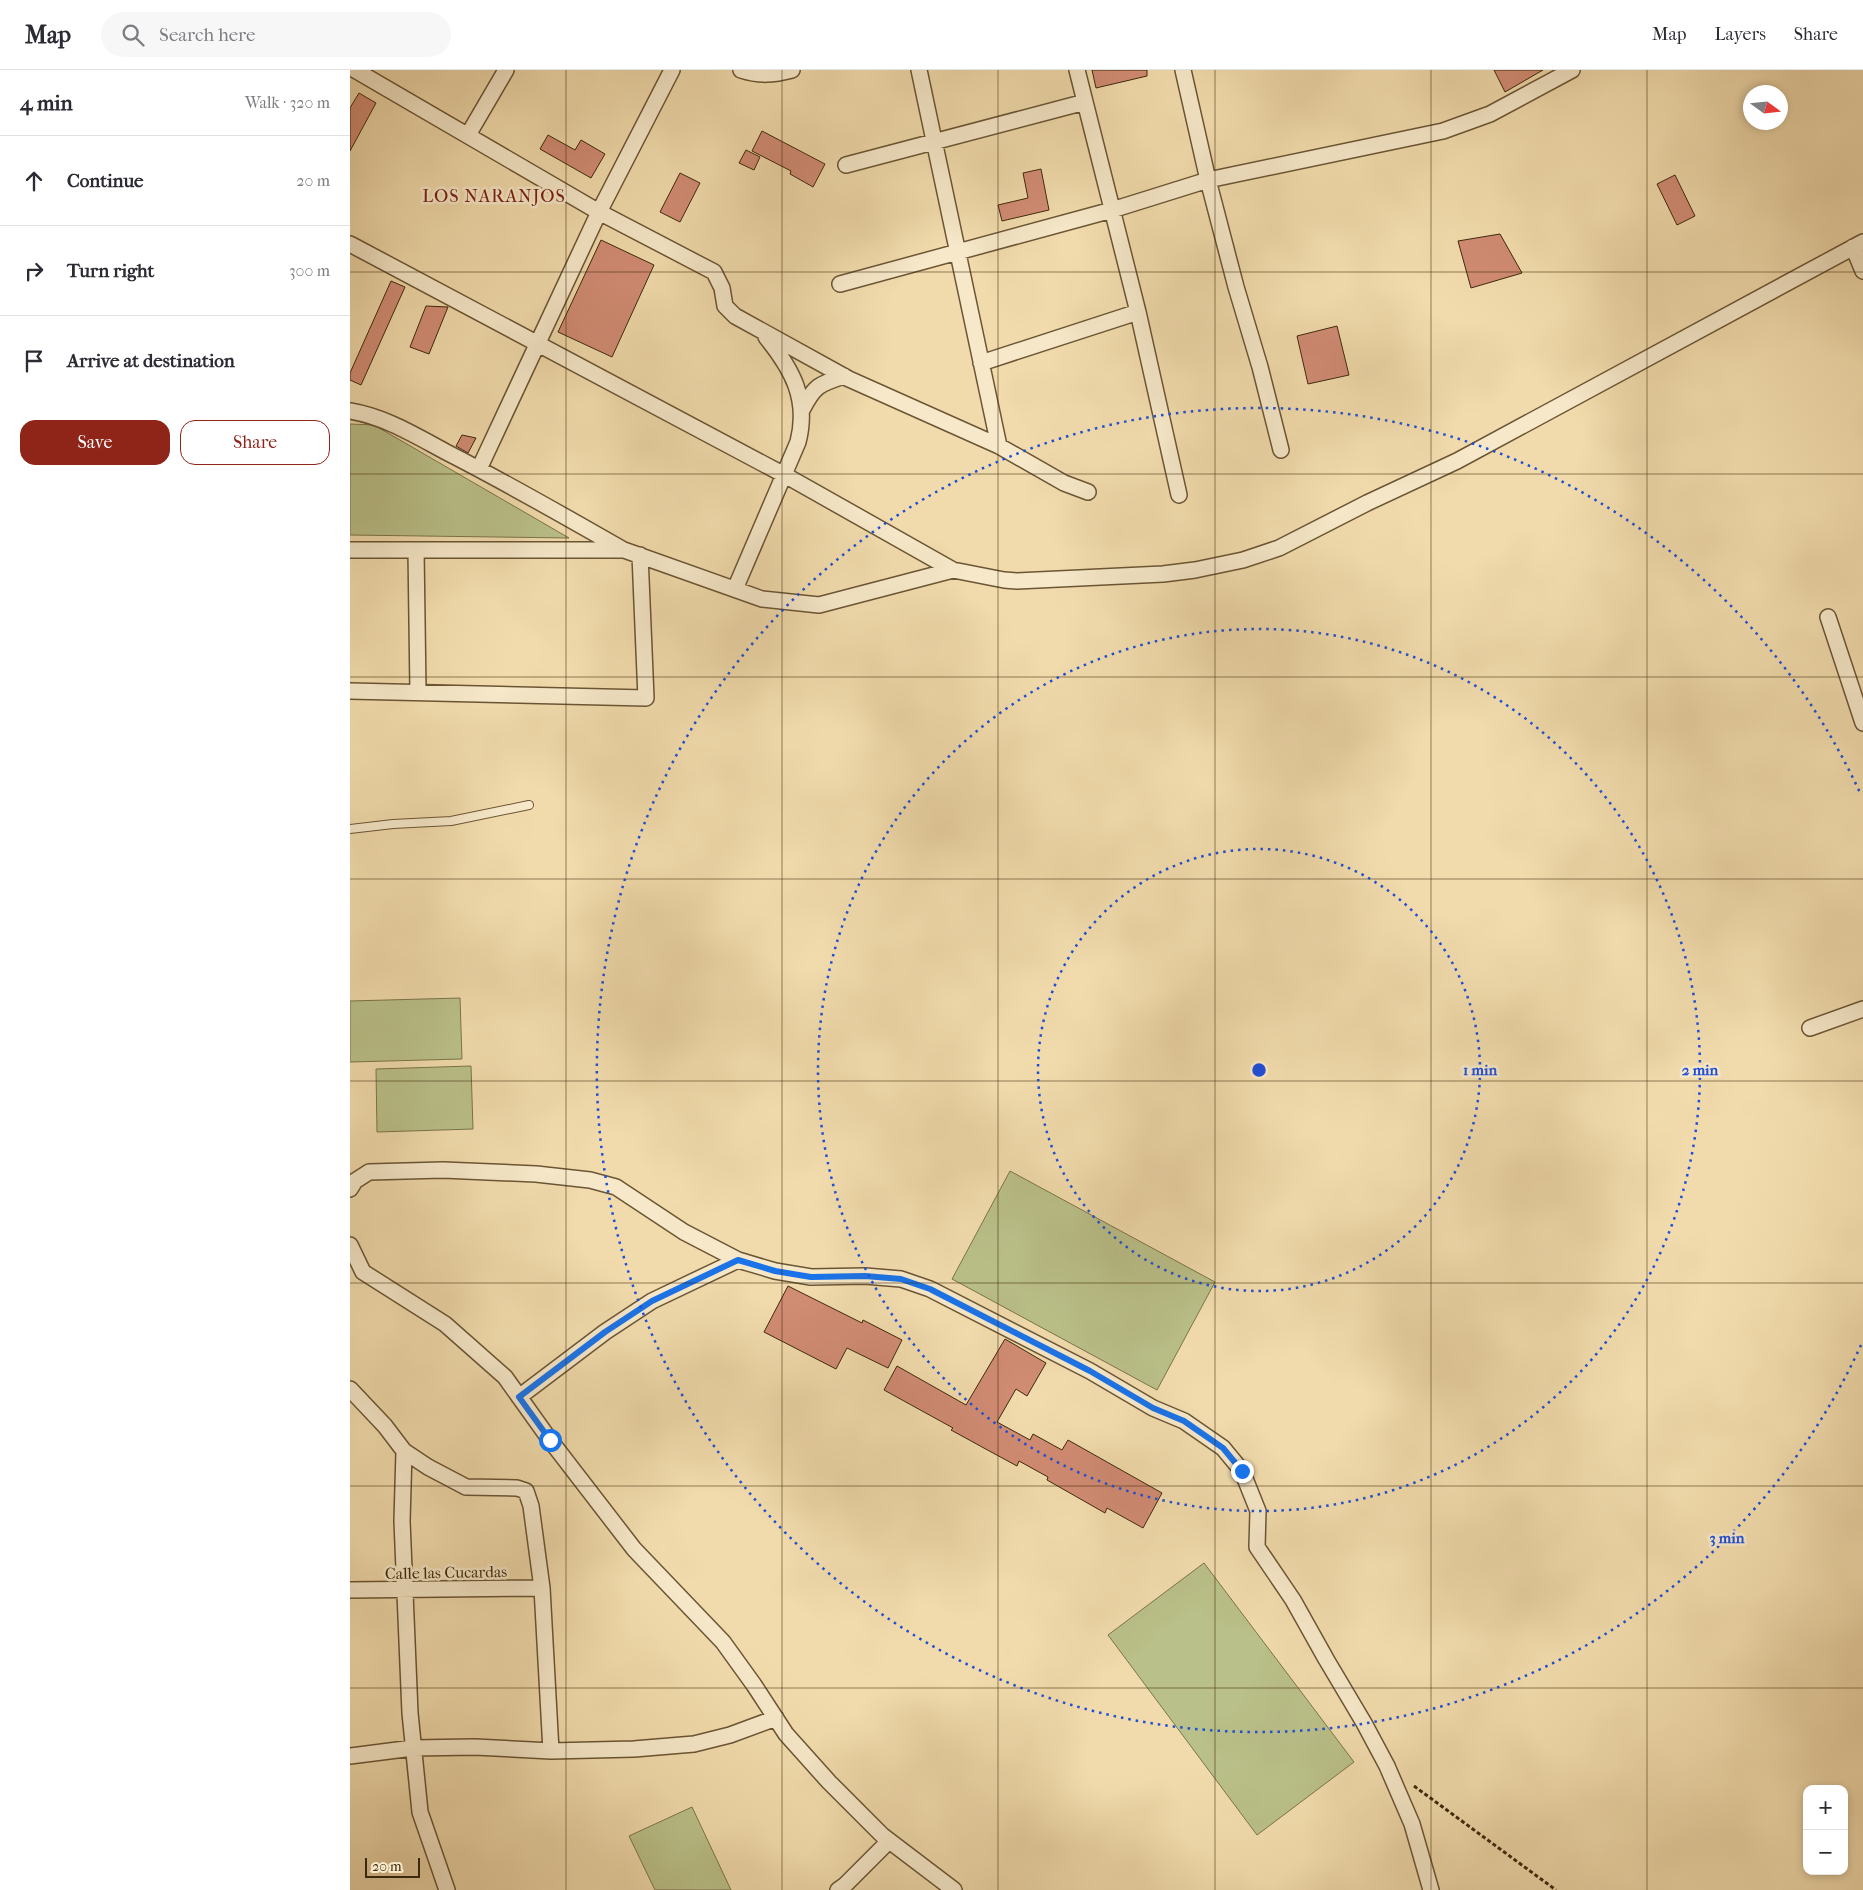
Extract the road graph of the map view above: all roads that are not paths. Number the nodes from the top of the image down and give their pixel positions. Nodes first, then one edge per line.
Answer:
1 (355, 70) edge
2 (506, 70) edge
3 (672, 70) edge
4 (740, 70) edge
5 (792, 70) edge
6 (919, 70) edge
7 (1077, 70) edge
8 (1184, 70) edge
9 (1572, 70) edge
10 (1085, 102) junction
11 (468, 136) junction
12 (934, 143) junction
13 (846, 165) dead end
14 (1208, 180) junction
15 (1112, 210) junction
16 (599, 212) junction
17 (350, 244) edge
18 (1858, 244) edge
19 (958, 252) junction
20 (1863, 270) edge
21 (840, 284) dead end
22 (1138, 312) junction
23 (761, 331) junction
24 (537, 344) junction
25 (981, 363) junction
26 (844, 376) junction
27 (350, 410) edge
28 (802, 410) junction
29 (999, 446) junction
30 (1281, 450) dead end
31 (479, 469) junction
32 (784, 475) junction
33 (1088, 492) dead end
34 (1179, 495) dead end
35 (350, 550) edge
36 (416, 550) junction
37 (624, 550) junction
38 (640, 555) junction
39 (953, 570) junction
40 (735, 589) junction
41 (1828, 617) dead end
42 (350, 691) edge
43 (418, 692) junction
44 (1863, 723) edge
45 (529, 805) dead end
46 (350, 829) edge
47 (1863, 1009) edge
48 (1810, 1028) dead end
49 (350, 1189) edge
50 (350, 1245) edge
51 (738, 1260) junction
52 (350, 1389) edge
53 (519, 1397) junction
54 (404, 1451) junction
55 (542, 1588) junction
56 (350, 1590) edge
57 (404, 1591) junction
58 (776, 1718) junction
59 (413, 1748) junction
60 (551, 1750) junction
61 (350, 1756) edge
62 (889, 1841) junction
63 (446, 1890) edge
64 (838, 1890) edge
65 (954, 1890) edge
66 (1431, 1890) edge

1 - 11 street
2 - 11 street
3 - 16 street
4 - 5 street
6 - 12 street
7 - 10 street
8 - 14 street
9 - 14 street
10 - 12 street
10 - 15 street
11 - 16 street
12 - 13 street
12 - 19 street
14 - 15 street
14 - 30 street
15 - 19 street
15 - 22 street
16 - 23 street
16 - 24 street
17 - 24 street
18 - 20 street
18 - 39 street
19 - 21 street
19 - 25 street
22 - 25 street
22 - 34 street
23 - 26 street
23 - 28 street
24 - 31 street
24 - 32 street
25 - 29 street
26 - 28 street
26 - 29 street
27 - 31 street
28 - 32 street
29 - 33 street
31 - 37 street
32 - 39 street
32 - 40 street
35 - 36 street
36 - 37 street
36 - 43 street
37 - 38 street
38 - 40 street
38 - 43 street
39 - 40 street
41 - 44 street
42 - 43 street
45 - 46 lane
47 - 48 street
49 - 51 street
50 - 53 street
51 - 53 street
51 - 66 street
52 - 54 street
53 - 58 street
54 - 55 street
54 - 57 street
55 - 57 street, Calle las Cucardas
55 - 60 street
56 - 57 street, Calle las Cucardas
57 - 59 street
58 - 60 street
58 - 62 street
59 - 60 street
59 - 61 street
59 - 63 street
62 - 64 street
62 - 65 street

